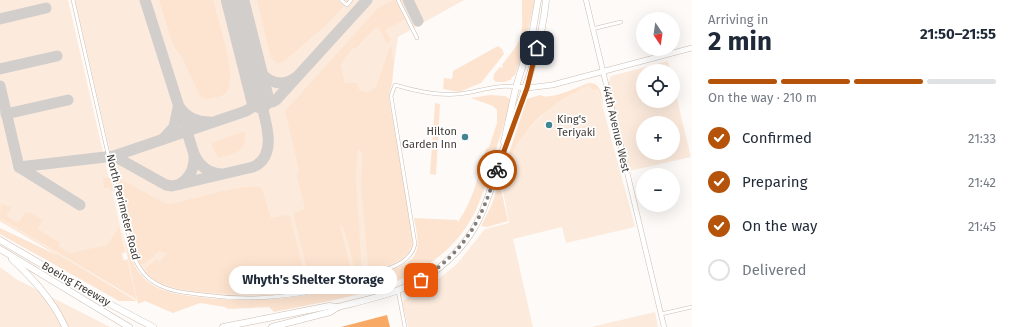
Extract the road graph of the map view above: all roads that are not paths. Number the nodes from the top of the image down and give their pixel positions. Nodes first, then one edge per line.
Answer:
1 (74, 0) edge
2 (341, 0) edge
3 (351, 0) edge
4 (398, 0) edge
5 (538, 0) edge
6 (546, 0) edge
7 (586, 0) edge
8 (621, 22) dead end
9 (592, 29) junction
10 (417, 38) dead end
11 (692, 48) edge
12 (602, 71) junction
13 (516, 86) junction
14 (527, 88) junction
15 (501, 156) junction
16 (0, 240) edge
17 (2, 251) edge
18 (398, 291) junction
19 (338, 307) junction
20 (692, 307) edge
21 (661, 314) junction
22 (65, 327) edge
23 (129, 327) edge
24 (153, 327) edge
25 (223, 327) edge
26 (272, 327) edge
27 (405, 327) edge
28 (664, 327) edge

1 - 13 street, North Perimeter Road
2 - 3 street
4 - 10 street
5 - 13 highway
6 - 14 highway
7 - 9 street, 44th Avenue West
8 - 9 street
9 - 12 street, 44th Avenue West
11 - 12 main road
12 - 14 main road
12 - 21 street, 44th Avenue West
13 - 14 main road
13 - 15 highway
14 - 15 highway
15 - 18 highway
16 - 24 highway, Boeing Freeway
17 - 22 highway
17 - 23 highway, Boeing Freeway
18 - 19 highway
18 - 27 street
19 - 25 highway
19 - 26 highway
20 - 21 street
21 - 28 street, 44th Avenue West

